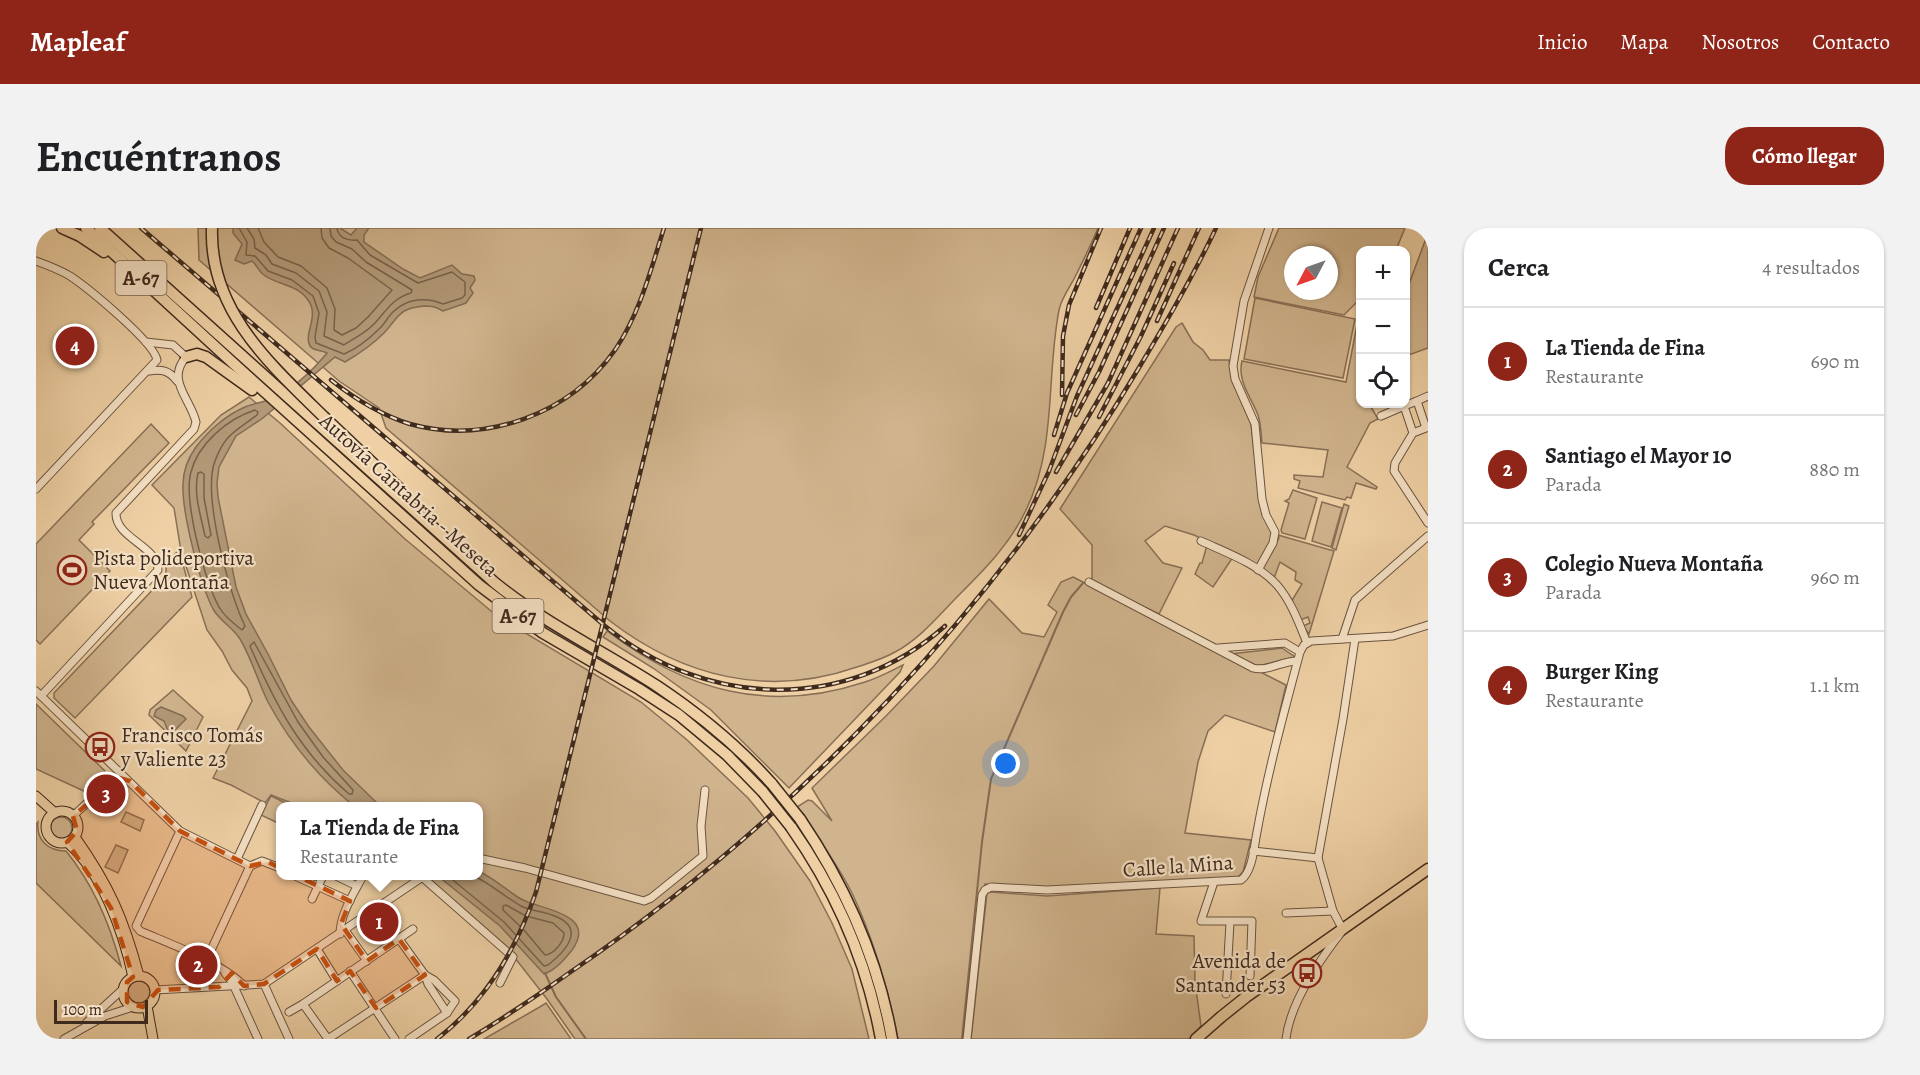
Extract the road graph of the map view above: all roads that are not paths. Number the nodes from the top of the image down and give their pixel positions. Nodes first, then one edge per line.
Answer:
1 (63, 228) edge
2 (86, 228) edge
3 (100, 228) edge
4 (212, 228) edge
5 (1269, 228) edge
6 (36, 261) edge
7 (195, 329) junction
8 (146, 342) junction
9 (186, 357) junction
10 (149, 371) junction
11 (179, 383) junction
12 (265, 396) junction
13 (1428, 396) edge
14 (1417, 401) junction
15 (1410, 404) edge
16 (1400, 408) edge
17 (1405, 408) edge
18 (1382, 416) dead end
19 (1413, 433) junction
20 (36, 489) edge
21 (1428, 524) edge
22 (1428, 536) edge
23 (1201, 541) dead end
24 (1258, 570) junction
25 (1089, 582) dead end
26 (520, 603) junction
27 (1428, 624) edge
28 (1342, 639) junction
29 (1355, 639) junction
30 (1307, 643) junction
31 (1218, 648) junction
32 (1299, 652) junction
33 (1297, 661) junction
34 (39, 694) edge
35 (112, 764) junction
36 (113, 779) junction
37 (130, 781) junction
38 (705, 790) dead end
39 (36, 796) edge
40 (36, 805) edge
41 (262, 805) dead end
42 (73, 816) junction
43 (52, 817) junction
44 (180, 831) junction
45 (71, 839) junction
46 (1253, 851) junction
47 (1318, 858) junction
48 (237, 859) junction
49 (483, 859) edge
50 (250, 866) junction
51 (276, 866) edge
52 (1428, 869) edge
53 (305, 880) edge
54 (321, 880) edge
55 (344, 880) edge
56 (361, 880) edge
57 (417, 880) edge
58 (427, 880) edge
59 (1214, 882) junction
60 (318, 886) junction
61 (357, 886) junction
62 (312, 899) dead end
63 (350, 901) junction
64 (1333, 911) junction
65 (1286, 914) dead end
66 (344, 915) junction
67 (360, 920) junction
68 (1230, 922) junction
69 (412, 929) dead end
70 (343, 932) junction
71 (1341, 932) junction
72 (399, 939) junction
73 (317, 949) junction
74 (206, 961) junction
75 (366, 961) junction
76 (350, 971) junction
77 (226, 974) junction
78 (425, 975) junction
79 (1250, 976) dead end
80 (136, 977) junction
81 (337, 981) junction
82 (500, 983) dead end
83 (264, 984) junction
84 (244, 986) junction
85 (219, 987) junction
86 (234, 987) junction
87 (124, 988) junction
88 (155, 990) junction
89 (1226, 994) dead end
90 (303, 1004) junction
91 (140, 1007) junction
92 (376, 1008) junction
93 (289, 1012) dead end
94 (447, 1013) junction
95 (78, 1030) junction
96 (64, 1039) edge
97 (148, 1039) edge
98 (153, 1039) edge
99 (258, 1039) edge
100 (289, 1039) edge
101 (328, 1039) edge
102 (395, 1039) edge
103 (408, 1039) edge
104 (881, 1039) edge
105 (892, 1039) edge
106 (967, 1039) edge
107 (1196, 1039) edge
108 (1286, 1039) edge

1 - 7 highway
2 - 7 highway, A-67
3 - 26 highway, Autovía Cantabria - Meseta / A-67
4 - 26 highway, bridge
5 - 24 street
6 - 8 street
7 - 12 highway, A-67
8 - 9 street
8 - 10 street
9 - 11 street
9 - 12 highway
10 - 11 street
10 - 20 street
11 - 34 street
12 - 104 highway, Autovía Cantabria - Meseta / A-67, bridge
13 - 14 street
14 - 15 street
14 - 19 street
16 - 18 street
17 - 19 street
19 - 21 street
22 - 28 street
23 - 24 street
24 - 30 street
25 - 31 street
26 - 105 highway, Autovía Cantabria - Meseta / A-67, bridge
27 - 29 street
28 - 29 street
28 - 30 street
29 - 47 street
30 - 32 street, Calle la Mina
31 - 32 street
31 - 33 street
32 - 33 street, Calle la Mina
33 - 46 street, Calle la Mina
34 - 35 street
35 - 36 street
35 - 37 street
36 - 37 street
36 - 42 street
37 - 44 street
38 - 49 street
39 - 43 main road
40 - 43 main road
41 - 48 street
42 - 43 main road
42 - 45 main road
43 - 45 main road
44 - 48 street
44 - 74 street
45 - 80 main road
46 - 47 street
46 - 59 street, Calle la Mina
47 - 64 street
48 - 50 street
50 - 51 street
50 - 74 street
52 - 71 highway
53 - 60 street
54 - 60 street
55 - 61 street
56 - 61 street
57 - 67 street
58 - 82 street
59 - 68 street
59 - 106 street, Calle la Mina
60 - 62 street
60 - 63 street
61 - 63 street
63 - 66 street
64 - 65 street
64 - 71 street
66 - 67 street
66 - 70 street
67 - 70 street
68 - 79 street
68 - 89 street
69 - 72 street
70 - 73 street
70 - 75 street
71 - 107 highway
71 - 108 street
72 - 75 street
72 - 78 street
73 - 81 street
73 - 83 street
74 - 77 street
75 - 76 street
76 - 81 street
76 - 92 street
77 - 84 street
77 - 85 street
77 - 86 street
78 - 92 street
78 - 94 street
78 - 94 street
80 - 87 main road
80 - 88 main road
81 - 90 street
83 - 84 street
83 - 100 street
84 - 86 street
85 - 86 street
85 - 88 street
86 - 99 street
87 - 91 main road
87 - 95 street
88 - 91 main road
90 - 93 street
90 - 101 street
91 - 95 street
91 - 97 main road
91 - 98 main road
92 - 101 street
92 - 102 street
94 - 103 street
95 - 96 street

